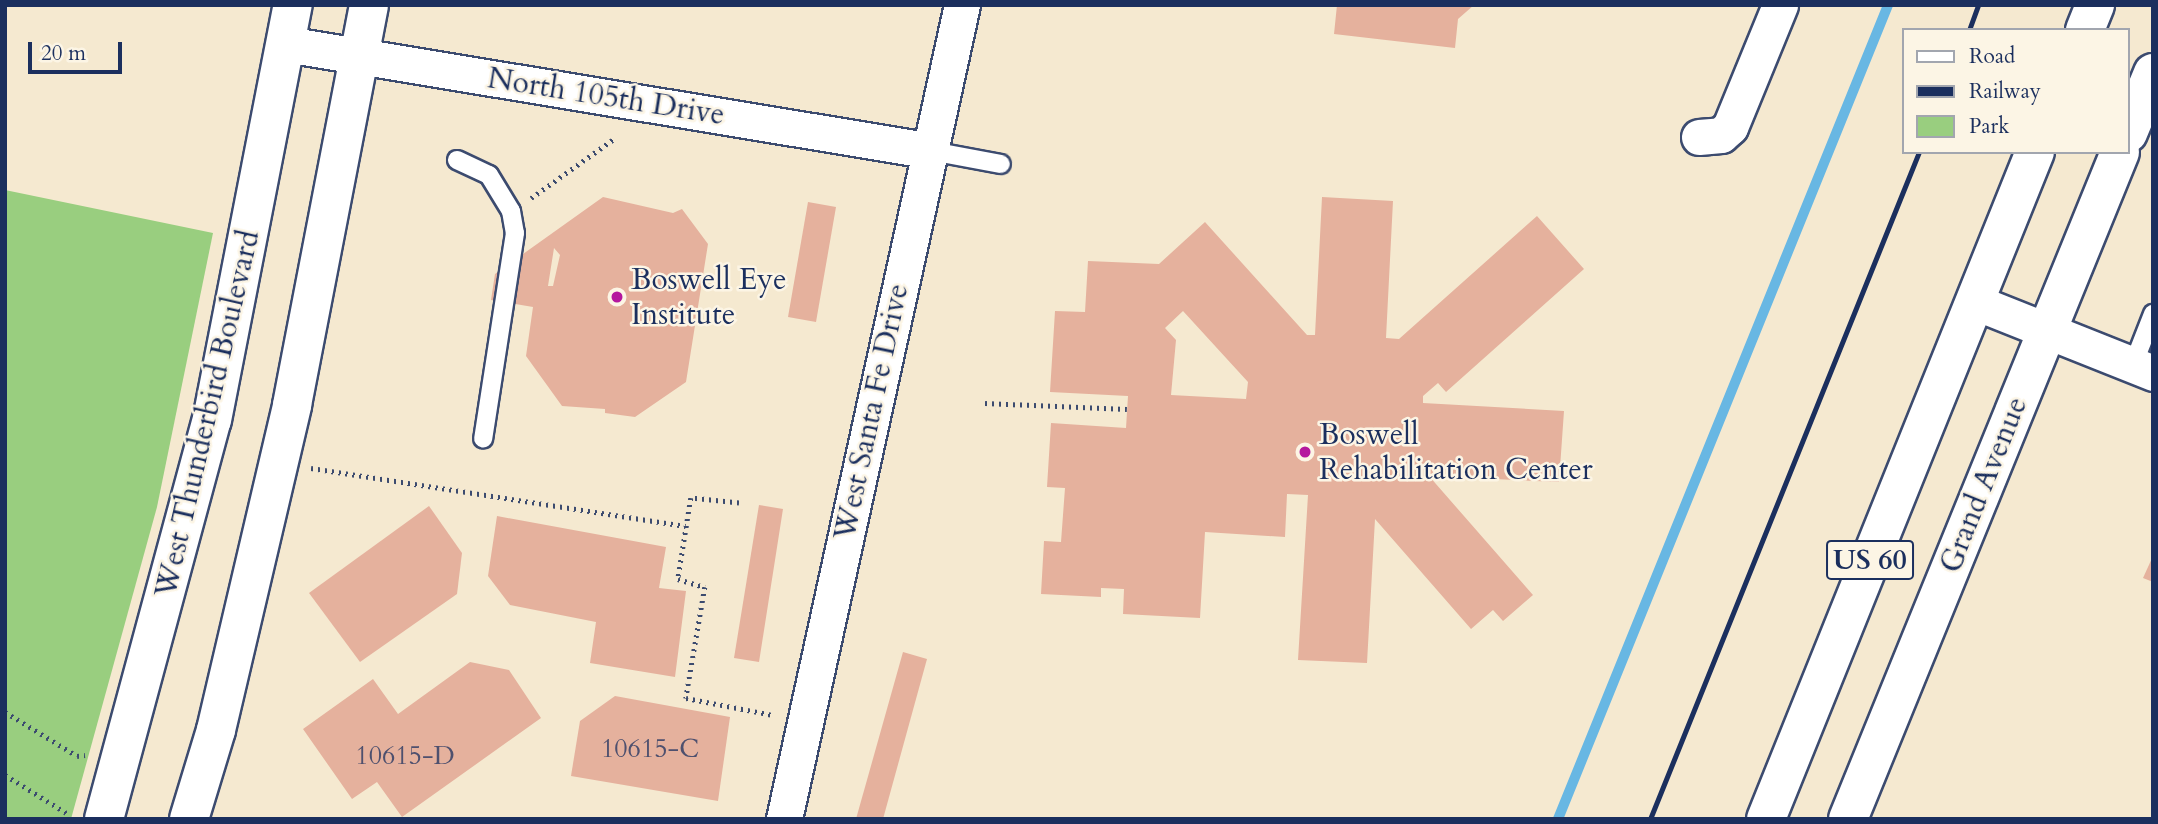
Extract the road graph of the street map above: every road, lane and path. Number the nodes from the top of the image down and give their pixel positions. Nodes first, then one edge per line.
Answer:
1 (293, 5) edge
2 (369, 5) edge
3 (962, 5) edge
4 (1780, 5) edge
5 (2095, 5) edge
6 (2086, 28) edge
7 (286, 44) junction
8 (360, 56) junction
9 (2153, 73) edge
10 (2130, 128) edge
11 (1699, 137) dead end
12 (615, 138) dead end
13 (926, 150) junction
14 (2034, 154) edge
15 (2119, 154) edge
16 (457, 160) dead end
17 (1000, 164) dead end
18 (530, 211) dead end
19 (1975, 302) junction
20 (2153, 314) edge
21 (2047, 331) junction
22 (2143, 369) edge
23 (985, 403) dead end
24 (1127, 409) dead end
25 (484, 439) dead end
26 (310, 468) dead end
27 (739, 503) dead end
28 (686, 526) junction
29 (5, 712) edge
30 (777, 716) dead end
31 (97, 754) dead end
32 (5, 775) edge
33 (75, 819) edge
34 (104, 819) edge
35 (189, 819) edge
36 (784, 819) edge
37 (1766, 819) edge
38 (1848, 819) edge

1 - 7 main road, West Thunderbird Boulevard
2 - 8 main road
3 - 13 street, West Santa Fe Drive
4 - 11 street
5 - 6 main road
7 - 8 street, North 105th Drive
7 - 34 main road, West Thunderbird Boulevard
8 - 13 street, North 105th Drive
8 - 35 main road
9 - 10 main road
12 - 18 path
13 - 17 lane
13 - 36 street, West Santa Fe Drive
14 - 19 main road, US 60
15 - 21 main road, Grand Avenue / US 60
16 - 25 lane
19 - 21 street
19 - 37 main road, US 60
20 - 22 lane
21 - 22 street
21 - 38 main road, Grand Avenue / US 60
23 - 24 path
26 - 28 path
27 - 28 path
28 - 30 path
29 - 31 path
32 - 33 path

